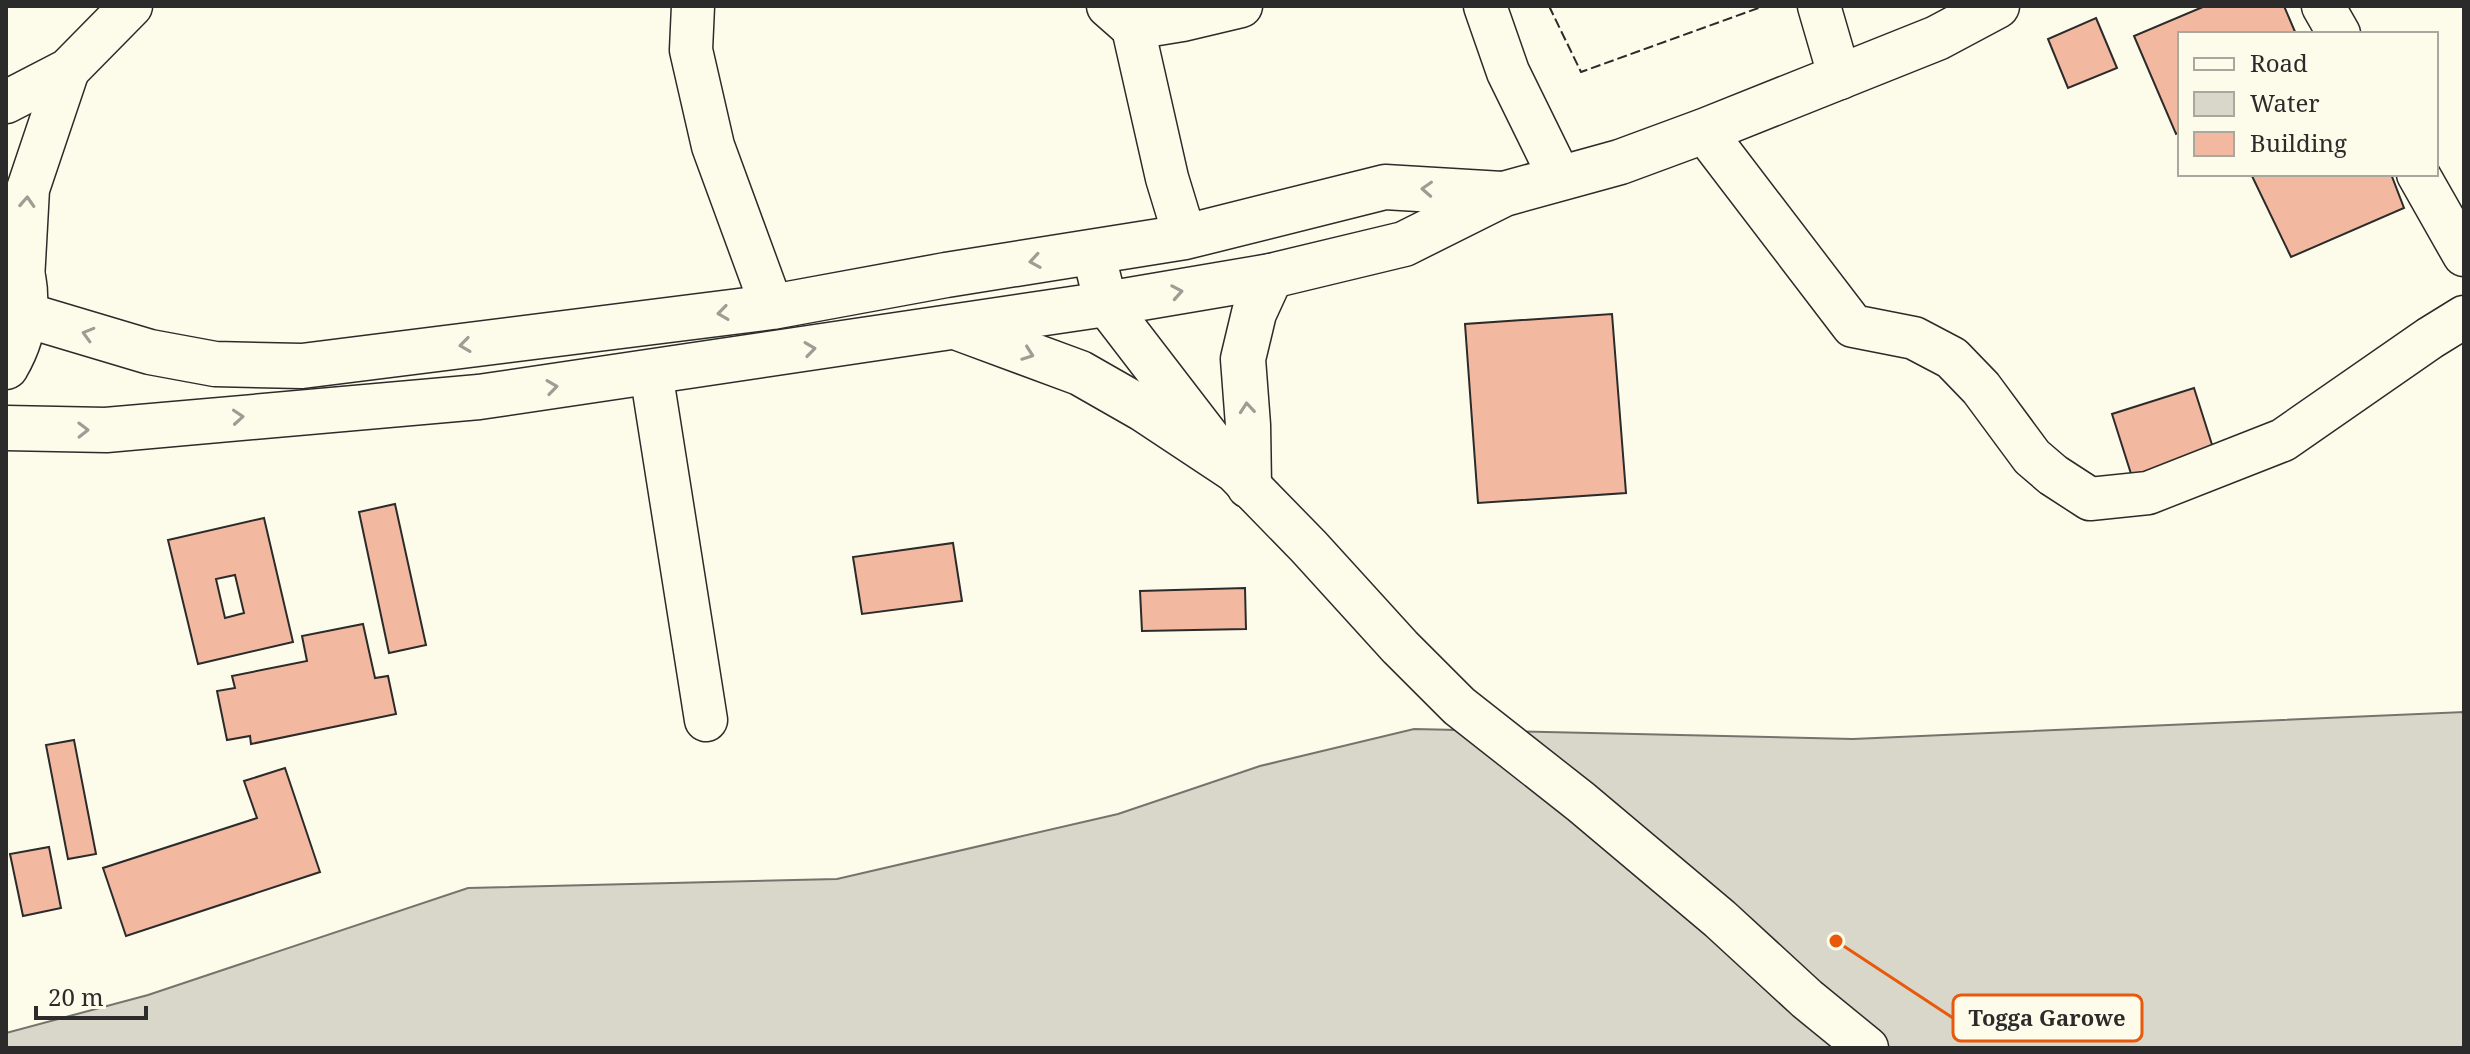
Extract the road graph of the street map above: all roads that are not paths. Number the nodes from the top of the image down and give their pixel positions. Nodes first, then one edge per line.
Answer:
1 (131, 6) edge
2 (693, 6) edge
3 (1241, 6) edge
4 (1485, 6) edge
5 (1819, 6) edge
6 (1997, 6) edge
7 (2323, 6) edge
8 (1120, 17) edge
9 (2338, 32) edge
10 (68, 70) junction
11 (1840, 78) junction
12 (6, 102) edge
13 (1704, 131) junction
14 (2419, 176) edge
15 (1560, 178) junction
16 (1504, 194) junction
17 (1185, 237) junction
18 (1093, 252) junction
19 (2464, 255) edge
20 (1271, 276) junction
21 (18, 279) edge
22 (1106, 304) junction
23 (772, 307) junction
24 (2464, 317) edge
25 (955, 327) junction
26 (6, 367) edge
27 (651, 372) junction
28 (6, 428) edge
29 (1240, 477) junction
30 (706, 720) dead end
31 (1867, 1048) edge

1 - 10 street
2 - 23 street
3 - 8 street
4 - 15 street
5 - 11 street
6 - 11 main road
7 - 9 street
8 - 17 street
10 - 12 street
21 -> 10 street
11 - 13 main road
13 - 15 main road
13 - 24 street
14 - 19 street
15 - 16 main road
16 -> 17 main road
16 - 20 main road
17 - 18 main road
18 - 22 street
18 -> 23 main road
22 -> 20 main road
29 -> 20 main road
23 -> 21 main road
21 - 26 main road
22 - 25 main road
22 - 29 street
27 -> 25 main road
25 -> 29 main road
28 -> 27 main road
27 - 30 street
29 - 31 street

